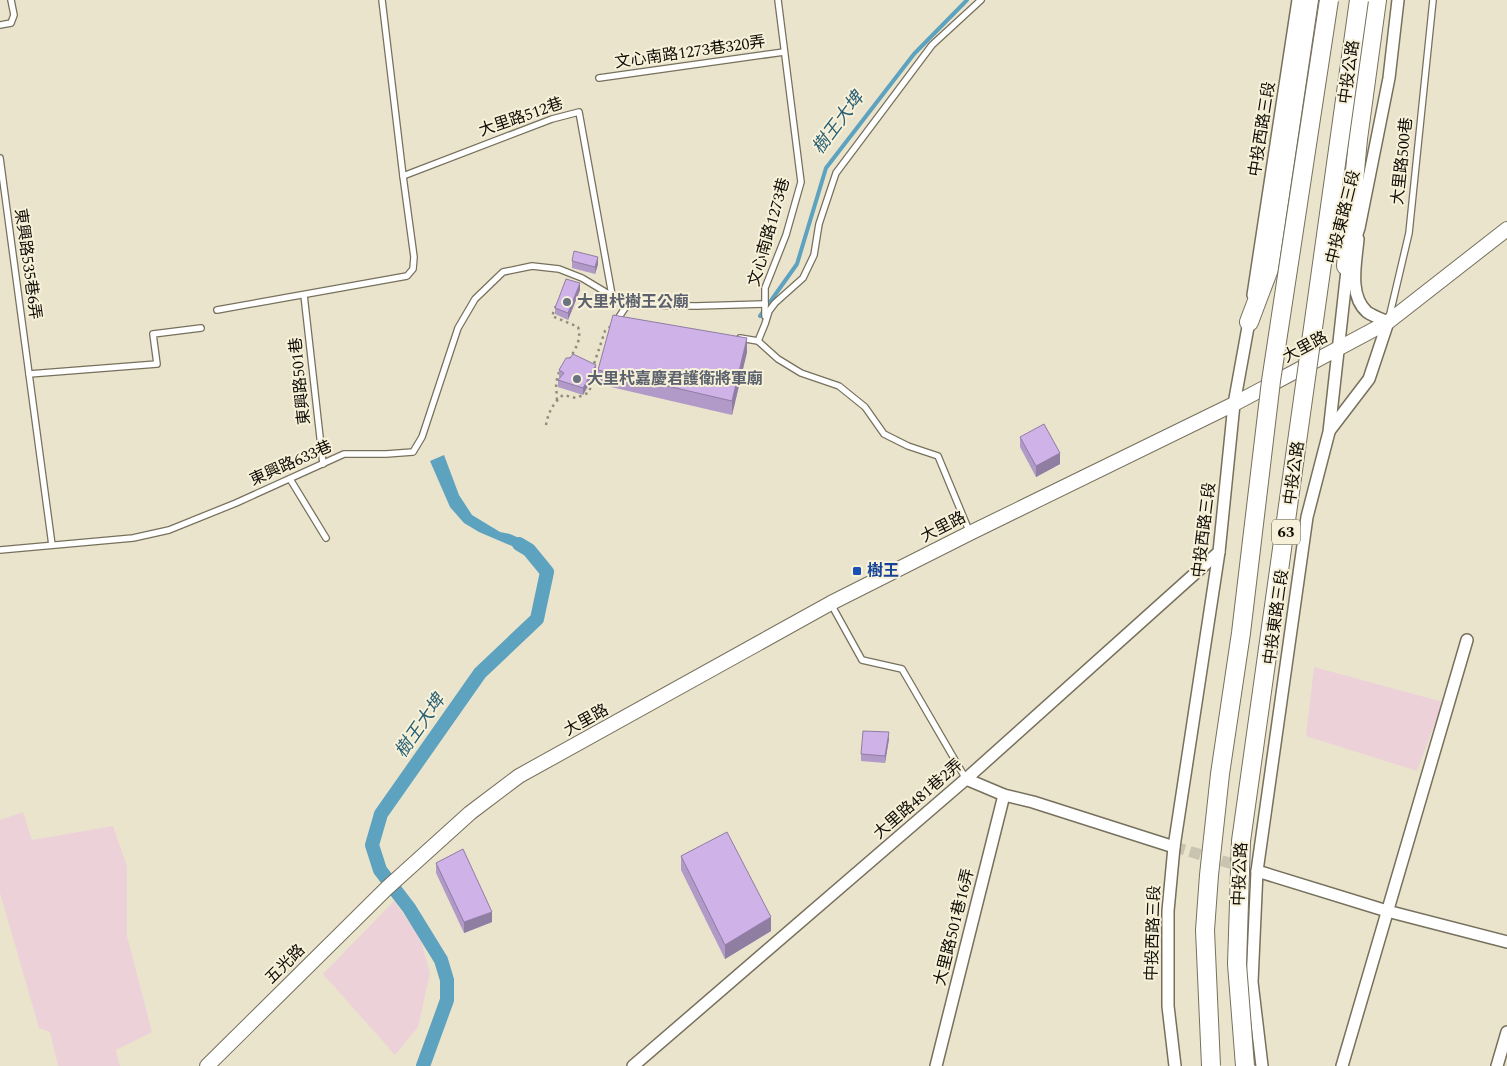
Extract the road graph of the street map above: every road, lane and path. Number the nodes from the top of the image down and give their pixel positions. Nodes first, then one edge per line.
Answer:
1 (11, 0) edge
2 (382, 0) edge
3 (778, 0) edge
4 (980, 0) edge
5 (1298, 0) edge
6 (1309, 0) edge
7 (1329, 0) edge
8 (1359, 0) edge
9 (1378, 0) edge
10 (1398, 0) edge
11 (1433, 0) edge
12 (0, 26) edge
13 (784, 52) junction
14 (599, 78) dead end
15 (0, 158) edge
16 (403, 176) junction
17 (1360, 228) junction
18 (1507, 229) edge
19 (1346, 266) junction
20 (304, 295) junction
21 (612, 295) junction
22 (559, 297) edge
23 (766, 304) junction
24 (627, 305) junction
25 (217, 310) dead end
26 (617, 320) junction
27 (626, 321) edge
28 (765, 322) junction
29 (1249, 322) junction
30 (1388, 322) junction
31 (201, 328) dead end
32 (730, 336) edge
33 (758, 341) junction
34 (1338, 349) junction
35 (568, 361) edge
36 (561, 367) edge
37 (29, 374) junction
38 (558, 400) junction
39 (1234, 404) junction
40 (546, 425) dead end
41 (1329, 432) junction
42 (323, 464) junction
43 (290, 479) junction
44 (970, 533) junction
45 (326, 538) dead end
46 (52, 546) junction
47 (0, 550) edge
48 (1219, 552) junction
49 (831, 603) junction
50 (1466, 640) dead end
51 (966, 779) junction
52 (1004, 795) junction
53 (1174, 847) junction
54 (1257, 871) junction
55 (387, 888) joint
56 (1387, 911) junction
57 (1507, 942) edge
58 (1507, 1032) edge
59 (207, 1066) edge
60 (633, 1066) edge
61 (936, 1066) edge
62 (1176, 1066) edge
63 (1211, 1066) edge
64 (1245, 1066) edge
65 (1262, 1066) edge
66 (1342, 1066) edge
67 (1497, 1066) edge

1 - 12 lane
2 - 16 lane
3 - 13 lane, 文心南路1273巷
4 - 28 lane
5 - 29 street, 中投西路三段
6 - 29 main road
7 - 63 main road, 中投公路 / 63, bridge
8 - 64 main road, 中投公路 / 63, bridge
9 - 19 main road
10 - 17 street, 中投東路三段
11 - 30 lane, 大里路500巷
13 - 14 lane, 文心南路1273巷320弄
13 - 23 lane, 文心南路1273巷
15 - 37 lane, 東興路535巷6弄
16 - 20 lane
16 - 21 lane, 大里路512巷
17 - 19 street, 中投東路三段
17 - 30 street
18 - 30 street, 大里路
19 - 34 street, 中投東路三段
20 - 25 lane
20 - 42 lane, 東興路501巷
21 - 24 lane, 東興路633巷
21 - 42 lane, 東興路633巷
22 - 35 path
23 - 24 lane
23 - 28 lane, 文心南路1273巷
24 - 26 lane
26 - 27 lane
26 - 38 path
28 - 33 lane
29 - 39 street, 中投西路三段
30 - 34 street, 大里路
30 - 41 street
31 - 37 lane
32 - 33 lane
33 - 44 lane
34 - 39 street, 大里路
34 - 41 street, 中投東路三段
36 - 38 path
37 - 46 lane, 東興路535巷6弄
38 - 40 path
39 - 44 street, 大里路
39 - 48 street, 中投西路三段
41 - 54 street, 中投東路三段
42 - 43 lane, 東興路633巷
43 - 45 lane
43 - 46 lane, 東興路633巷
44 - 49 street, 大里路
46 - 47 lane, 東興路633巷
48 - 51 street, 大里路481巷2弄
48 - 53 street, 中投西路三段
49 - 51 lane
49 - 55 street, 大里路
50 - 56 street
51 - 52 street
51 - 60 street, 大里路481巷2弄
52 - 53 street
52 - 61 street, 大里路501巷16弄
53 - 62 street, 中投西路三段
54 - 56 street
54 - 65 street, 中投東路三段
55 - 59 street, 五光路
56 - 57 street
56 - 66 street
58 - 67 street

